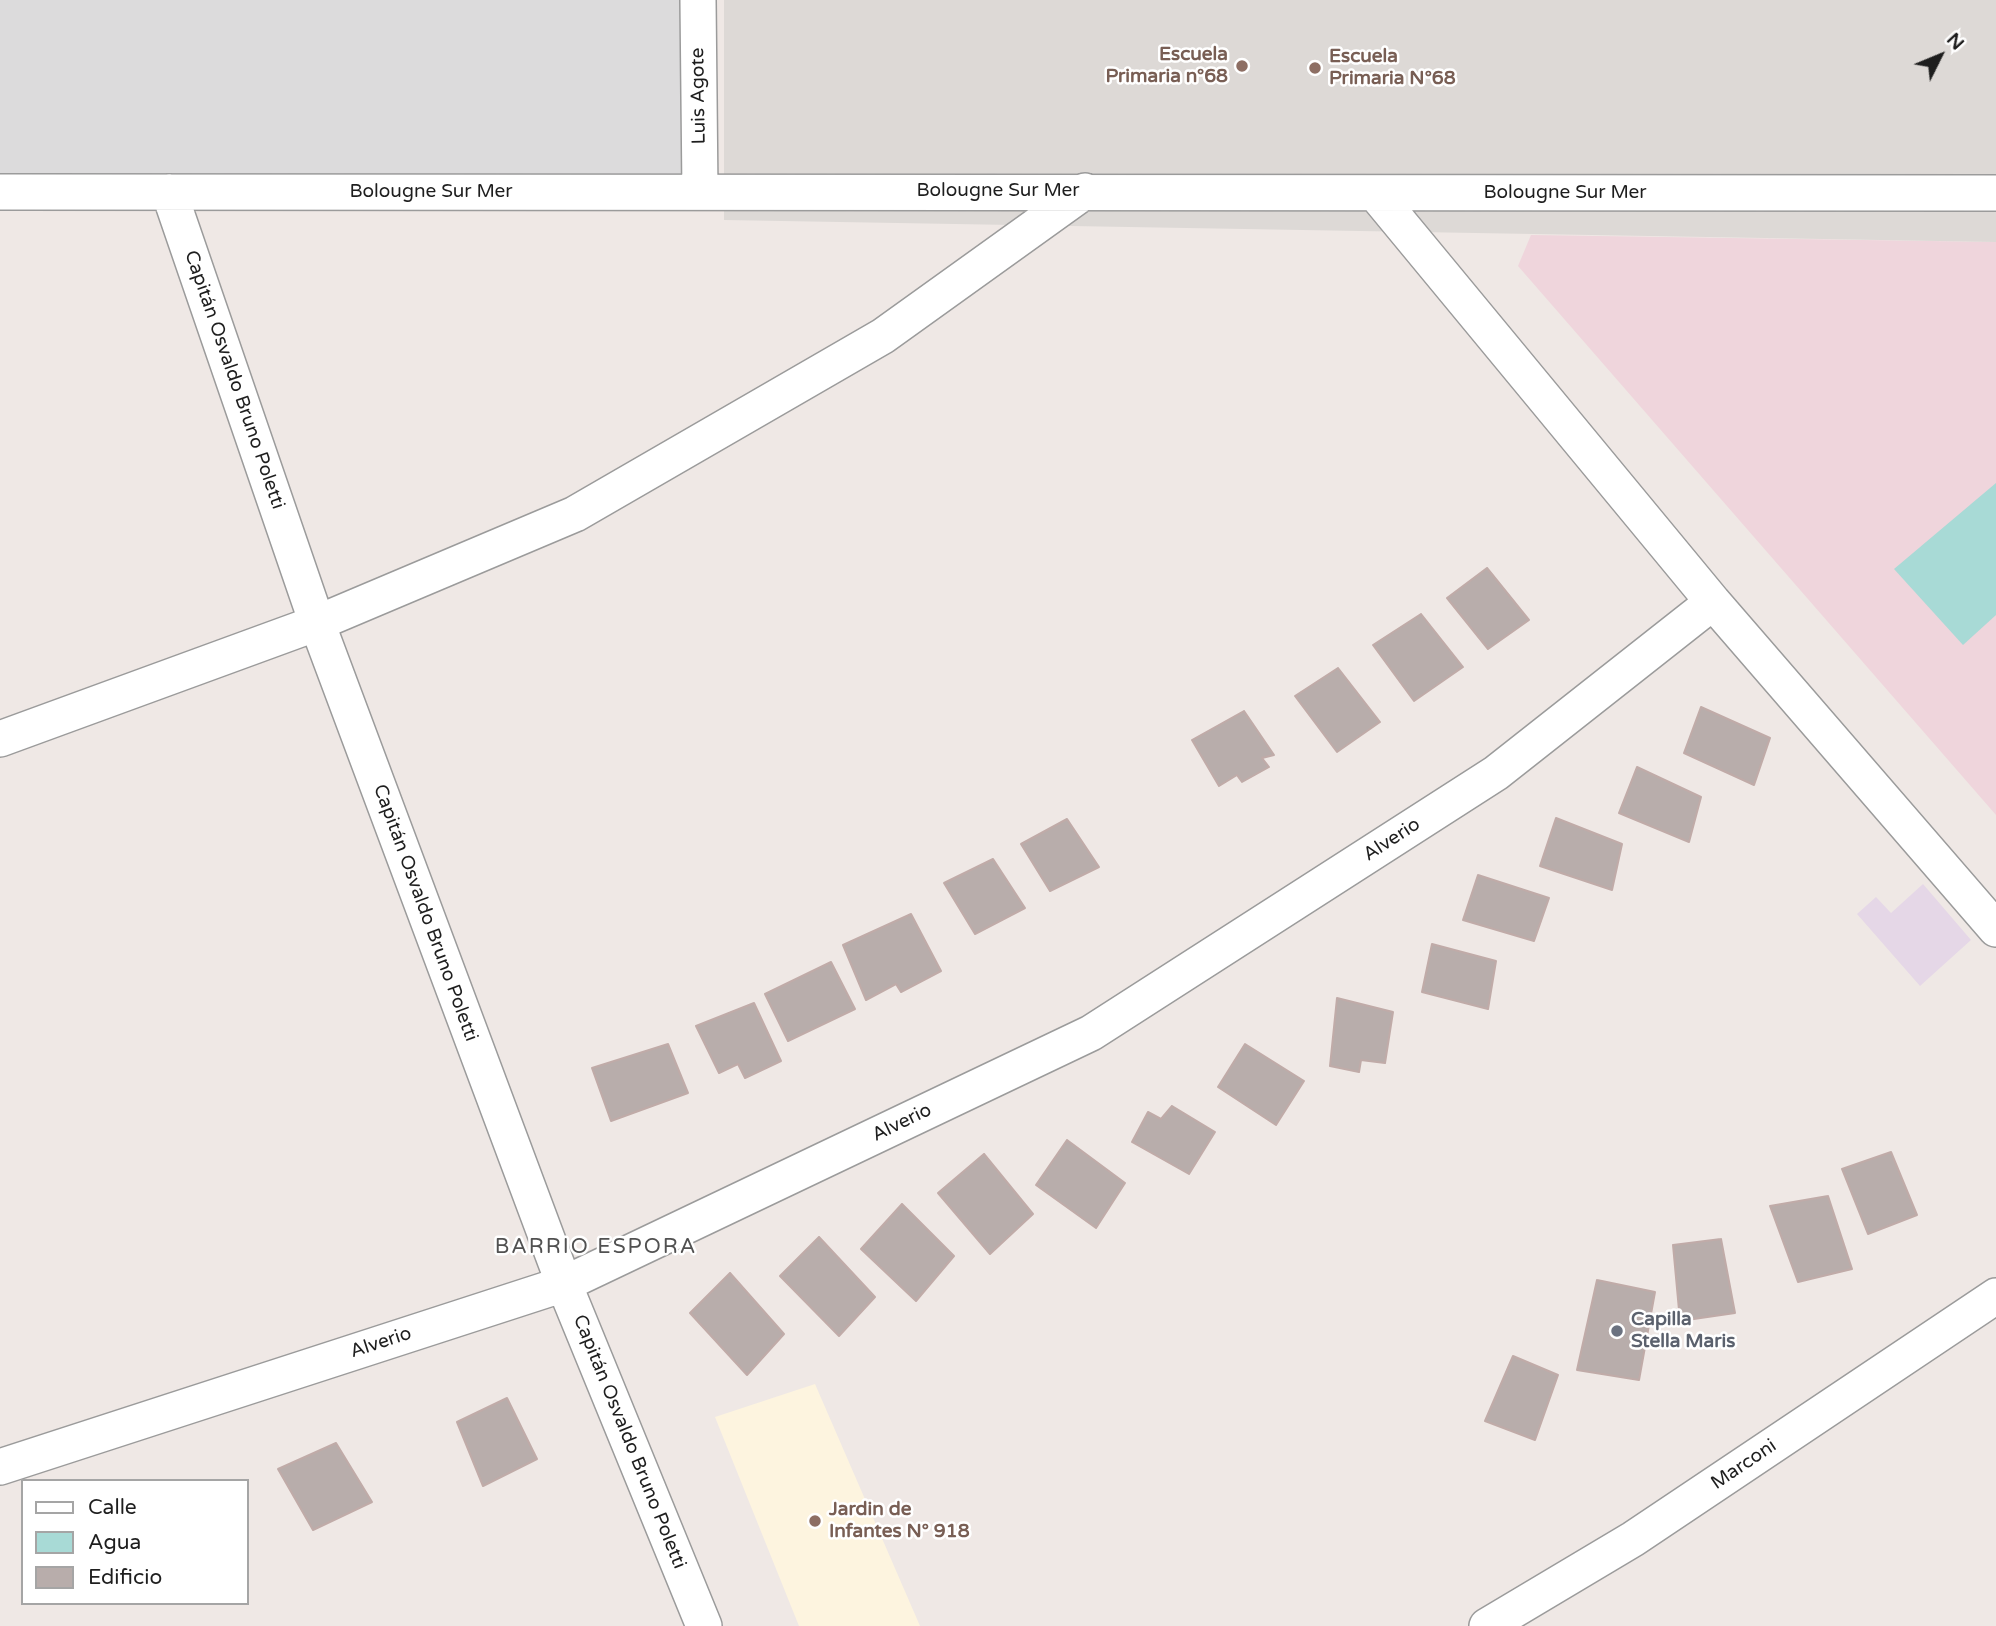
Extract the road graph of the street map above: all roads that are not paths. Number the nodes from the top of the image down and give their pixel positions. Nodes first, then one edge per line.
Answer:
1 (698, 0) edge
2 (1085, 191) junction
3 (0, 192) edge
4 (169, 192) junction
5 (700, 192) junction
6 (1375, 193) junction
7 (1996, 193) edge
8 (1713, 602) junction
9 (317, 623) junction
10 (0, 739) edge
11 (1996, 929) edge
12 (564, 1284) junction
13 (1996, 1296) edge
14 (0, 1467) edge
15 (704, 1626) edge
16 (1487, 1626) edge

1 - 5 street, Luis Agote
2 - 5 street, Bolougne Sur Mer
2 - 6 street, Bolougne Sur Mer
2 - 9 street
3 - 4 street, Bolougne Sur Mer
4 - 5 street, Bolougne Sur Mer
4 - 9 street, Capitán Osvaldo Bruno Poletti
6 - 7 street, Bolougne Sur Mer
6 - 8 street
8 - 11 street
8 - 12 street, Alverio
9 - 10 street
9 - 12 street, Capitán Osvaldo Bruno Poletti
12 - 14 street, Alverio
12 - 15 street, Capitán Osvaldo Bruno Poletti
13 - 16 street, Marconi

